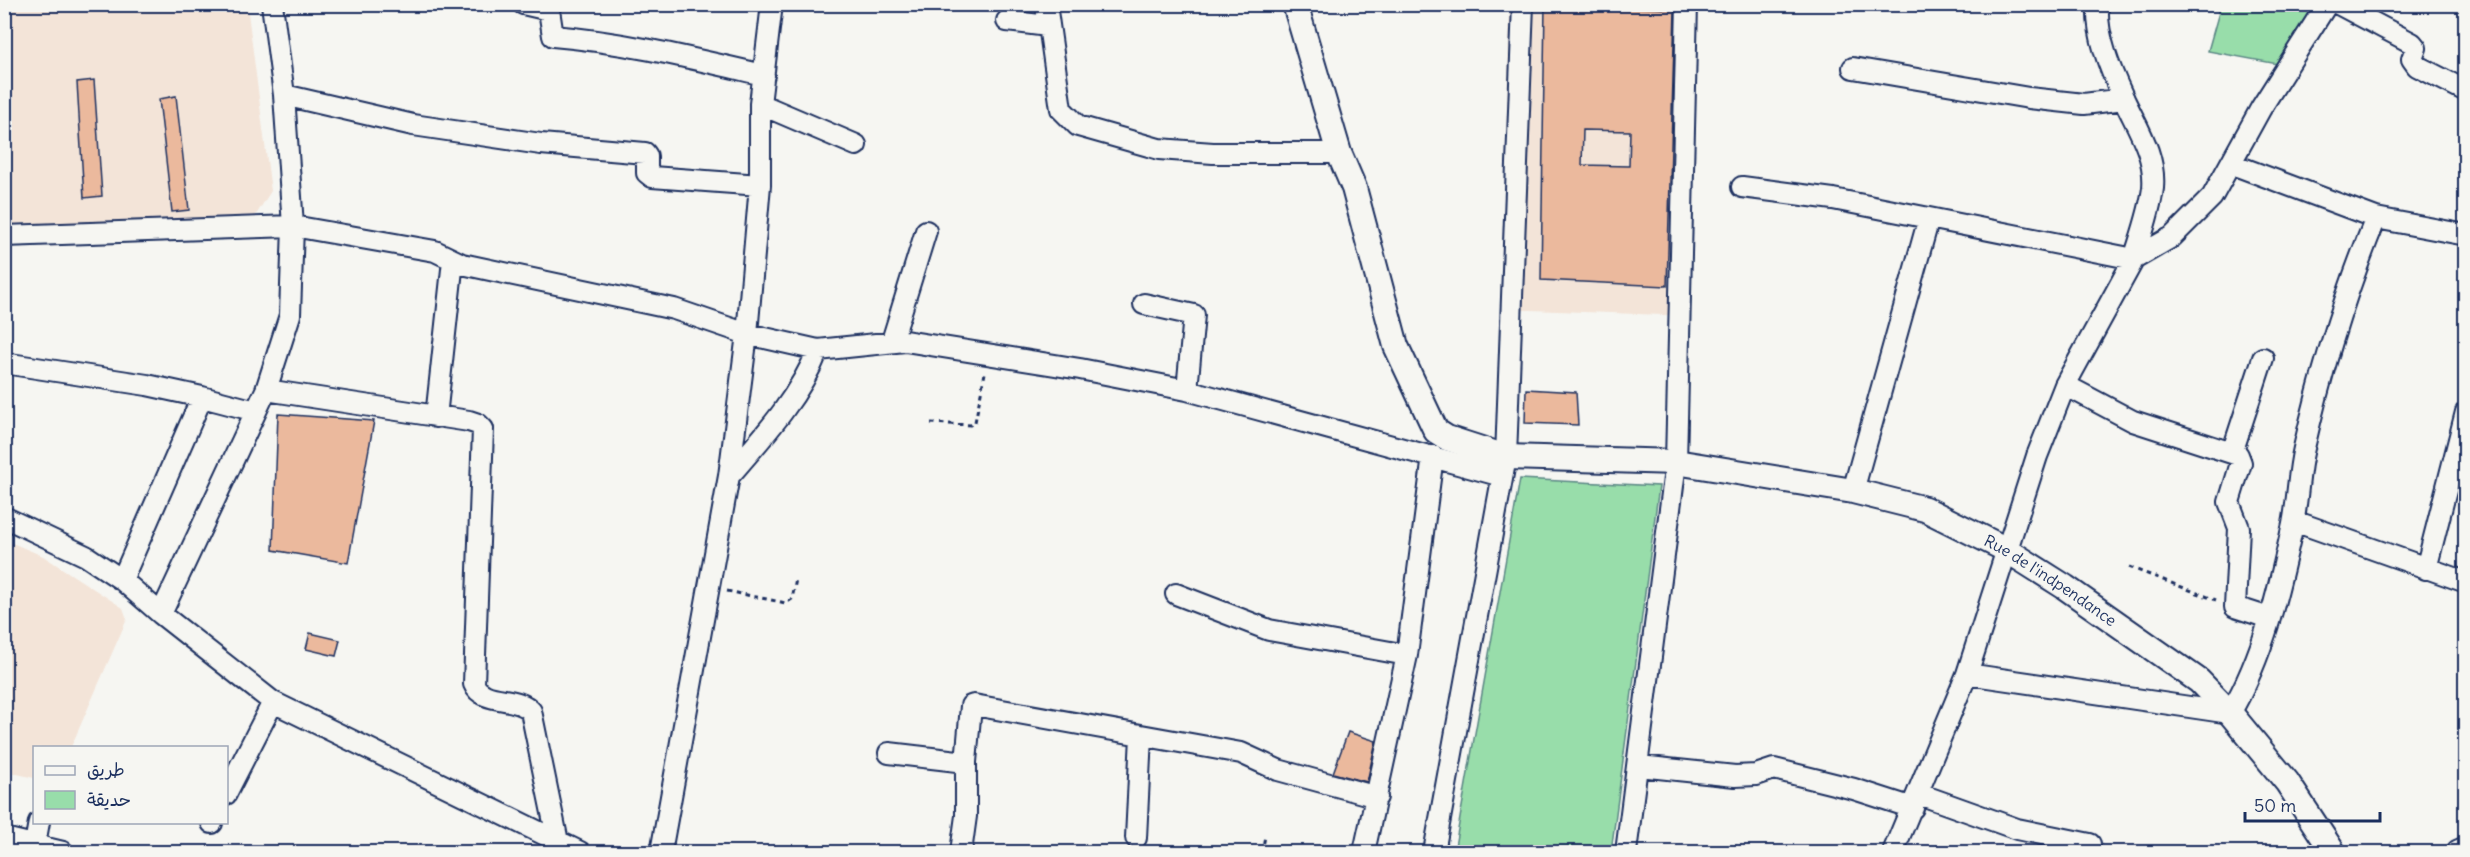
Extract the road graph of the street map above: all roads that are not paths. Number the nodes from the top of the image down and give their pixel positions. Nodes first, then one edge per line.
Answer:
1 (272, 4) edge
2 (523, 4) edge
3 (772, 4) edge
4 (1046, 4) edge
5 (1295, 4) edge
6 (1523, 4) edge
7 (1687, 4) edge
8 (2098, 4) edge
9 (2327, 4) edge
10 (2338, 4) edge
11 (1007, 21) dead end
12 (1048, 26) junction
13 (1853, 68) dead end
14 (764, 75) junction
15 (2466, 92) edge
16 (284, 95) junction
17 (2124, 99) junction
18 (760, 104) junction
19 (856, 145) dead end
20 (1339, 153) junction
21 (2232, 164) junction
22 (760, 185) junction
23 (1742, 187) dead end
24 (1929, 218) junction
25 (2376, 218) junction
26 (293, 226) junction
27 (926, 231) dead end
28 (2466, 235) edge
29 (4, 236) edge
30 (2134, 259) junction
31 (453, 260) junction
32 (1144, 304) dead end
33 (747, 334) junction
34 (892, 341) junction
35 (818, 350) junction
36 (2263, 358) dead end
37 (4, 363) edge
38 (2065, 386) junction
39 (266, 390) junction
40 (1187, 390) junction
41 (202, 397) junction
42 (256, 411) junction
43 (2466, 412) edge
44 (436, 417) junction
45 (2232, 453) junction
46 (1433, 456) junction
47 (1676, 462) junction
48 (1504, 467) junction
49 (729, 476) junction
50 (1853, 491) junction
51 (4, 517) edge
52 (2294, 521) junction
53 (2006, 549) junction
54 (2426, 568) junction
55 (122, 580) junction
56 (2466, 582) edge
57 (1176, 594) dead end
58 (161, 614) junction
59 (2269, 618) junction
60 (1407, 654) junction
61 (1967, 674) junction
62 (273, 702) junction
63 (2230, 713) junction
64 (1141, 736) junction
65 (889, 753) dead end
66 (966, 762) junction
67 (1639, 766) junction
68 (228, 790) edge
69 (1377, 797) junction
70 (1916, 801) junction
71 (39, 824) edge
72 (4, 838) edge
73 (1136, 838) dead end
74 (558, 843) junction
75 (35, 844) junction
76 (2090, 844) dead end
77 (2466, 849) edge
78 (63, 852) edge
79 (580, 852) edge
80 (661, 852) edge
81 (961, 852) edge
82 (1364, 852) edge
83 (1434, 852) edge
84 (1626, 852) edge
85 (1893, 852) edge
86 (2333, 852) edge
87 (2458, 852) edge

1 - 16 street
2 - 14 street
3 - 14 street
4 - 12 street
5 - 20 street, Rue de l'indpendance
6 - 48 street
7 - 47 street
8 - 17 street
9 - 21 street
10 - 15 street
11 - 12 street
12 - 20 street
13 - 17 street
14 - 18 street
16 - 22 street
16 - 26 street
17 - 30 street
18 - 19 street
18 - 22 street
20 - 48 street, Rue de l'indpendance
21 - 25 street
21 - 30 street
22 - 33 street
23 - 24 street
24 - 30 street
24 - 50 street
25 - 28 street
25 - 52 street
26 - 29 street
26 - 31 street
26 - 39 street
27 - 34 street
30 - 38 street
31 - 33 street
31 - 44 street
32 - 40 street
33 - 35 street
33 - 49 street
34 - 35 street
34 - 40 street
35 - 49 street
36 - 45 street
37 - 41 street
38 - 45 street
38 - 53 street
39 - 42 street
39 - 44 street
40 - 46 street
41 - 42 street
41 - 55 street
42 - 58 street
43 - 54 street
44 - 74 street
45 - 59 street
46 - 48 street
46 - 60 street
47 - 48 street, Rue de l'indpendance
47 - 50 street, Rue de l'indpendance
47 - 67 street
48 - 83 street
49 - 80 street
50 - 53 street, Rue de l'indpendance
51 - 55 street
52 - 54 street
52 - 59 street
53 - 61 street
53 - 63 street, Rue de l'indpendance
54 - 56 street
55 - 58 street
57 - 60 street
58 - 62 street
59 - 63 street
60 - 69 street
61 - 63 street
61 - 70 street
62 - 68 street
62 - 74 street
63 - 86 street, Rue de l'indpendance
64 - 66 street
64 - 69 street
64 - 73 street
65 - 66 street
66 - 81 street
67 - 70 street
67 - 84 street
69 - 82 street
70 - 76 street
70 - 85 street
71 - 75 street
72 - 75 street
74 - 79 street
75 - 78 street
77 - 87 street

